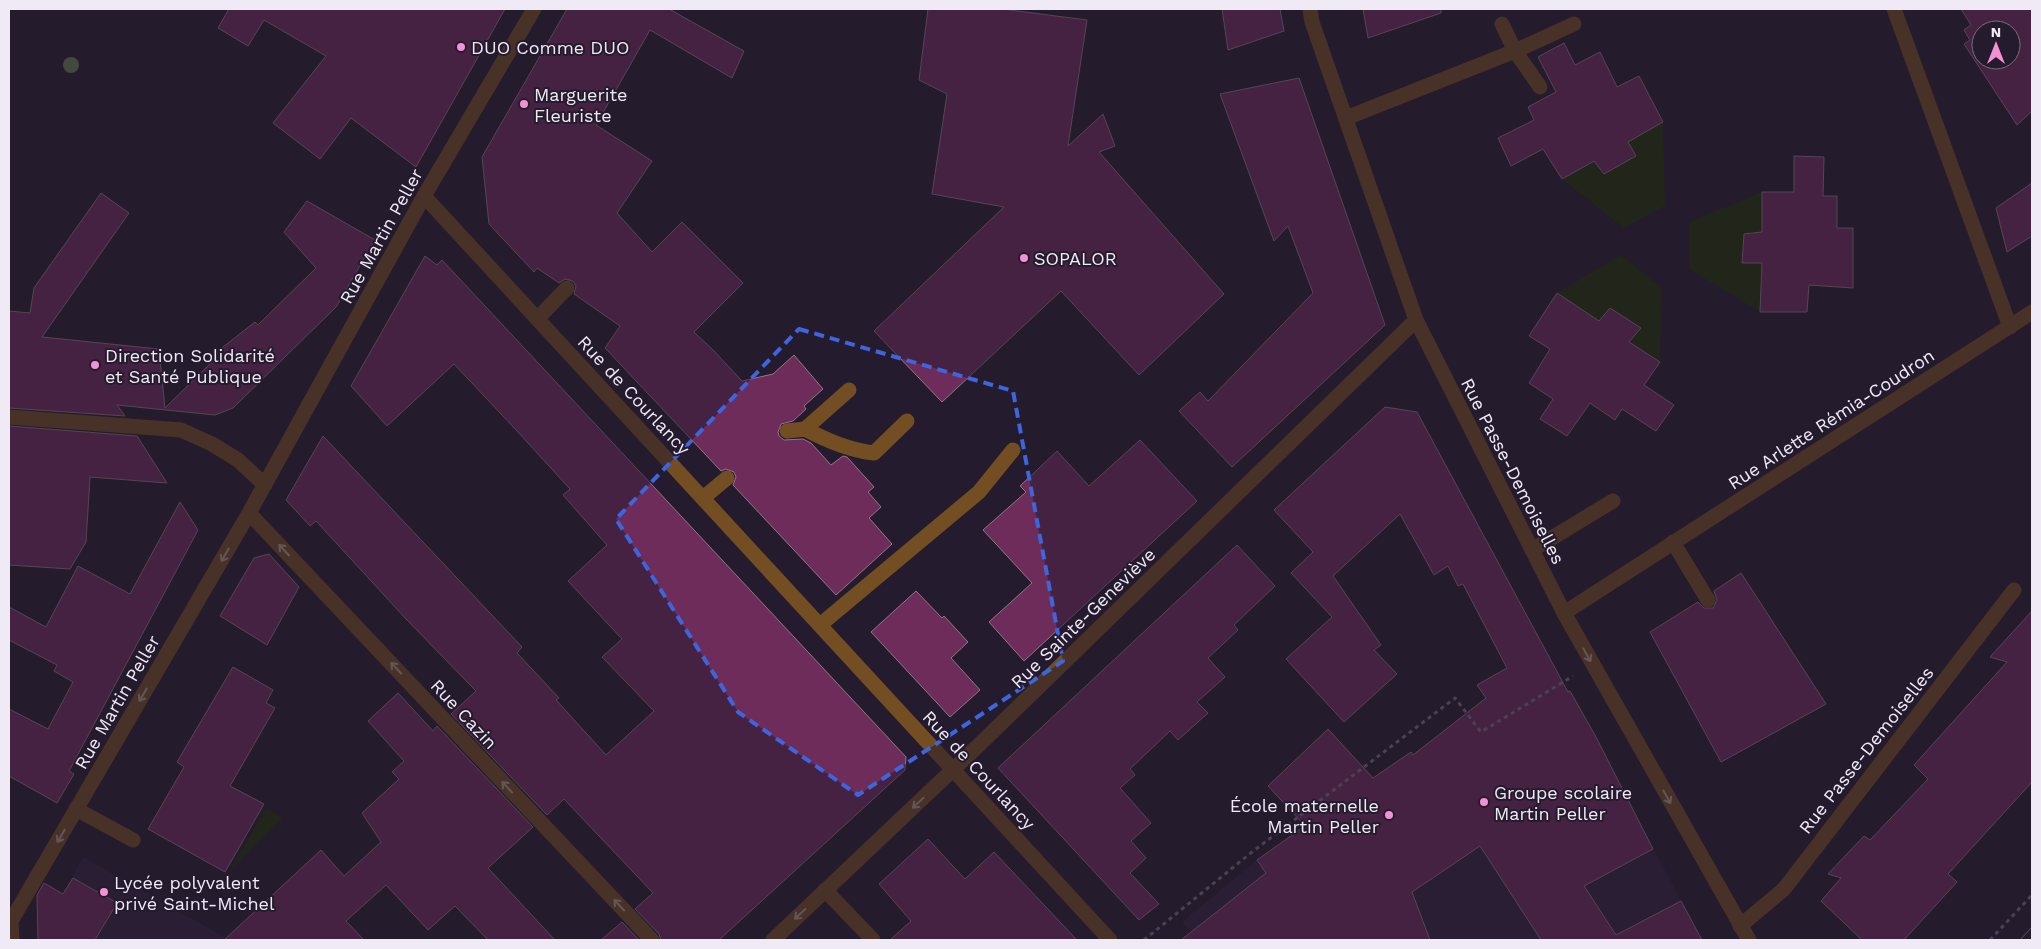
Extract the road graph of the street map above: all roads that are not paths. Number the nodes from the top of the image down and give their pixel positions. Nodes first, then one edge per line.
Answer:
1 (534, 9) edge
2 (1310, 9) edge
3 (1894, 9) edge
4 (1502, 24) dead end
5 (1574, 24) dead end
6 (1515, 51) junction
7 (1540, 87) dead end
8 (1346, 118) junction
9 (424, 196) junction
10 (567, 288) dead end
11 (2032, 312) edge
12 (538, 318) junction
13 (1416, 320) junction
14 (2010, 327) junction
15 (849, 390) dead end
16 (9, 417) edge
17 (907, 420) dead end
18 (805, 429) junction
19 (787, 431) dead end
20 (1014, 450) dead end
21 (727, 478) dead end
22 (265, 485) junction
23 (703, 498) junction
24 (1613, 501) dead end
25 (249, 513) junction
26 (1672, 542) junction
27 (1532, 550) junction
28 (2014, 590) dead end
29 (1708, 600) dead end
30 (1564, 613) junction
31 (820, 624) junction
32 (954, 769) junction
33 (76, 810) junction
34 (133, 840) dead end
35 (825, 890) junction
36 (1744, 935) edge
37 (12, 940) edge
38 (652, 940) edge
39 (773, 940) edge
40 (873, 940) edge
41 (1110, 940) edge

1 - 9 street, Rue Martin Peller
2 - 8 street, Rue Passe-Demoiselles
3 - 14 street
4 - 6 street
5 - 6 street
6 - 7 street
6 - 8 street
8 - 13 street, Rue Passe-Demoiselles
9 - 12 street, Rue de Courlancy
9 - 22 street, Rue Martin Peller
10 - 12 street
11 - 14 street, Rue Arlette Rémia-Coudron
12 - 23 street, Rue de Courlancy
13 - 27 street, Rue Passe-Demoiselles
13 - 32 street, Rue Sainte-Geneviève
14 - 26 street, Rue Arlette Rémia-Coudron
15 - 18 street
16 - 22 street
17 - 18 street
18 - 19 street
20 - 31 street
21 - 23 street
22 - 25 street, Rue Martin Peller
23 - 31 street, Rue de Courlancy
24 - 27 street
25 -> 33 street, Rue Martin Peller
38 -> 25 street, Rue Cazin
26 - 29 street
26 - 30 street, Rue Arlette Rémia-Coudron
27 - 30 street, Rue Passe-Demoiselles
28 - 36 street, Rue Passe-Demoiselles
30 -> 36 street, Rue Passe-Demoiselles
31 - 32 street, Rue de Courlancy
32 -> 35 street, Rue Sainte-Geneviève
32 - 41 street, Rue de Courlancy
33 - 34 street
33 -> 37 street, Rue Martin Peller
35 -> 39 street, Rue Sainte-Geneviève
35 - 40 street

